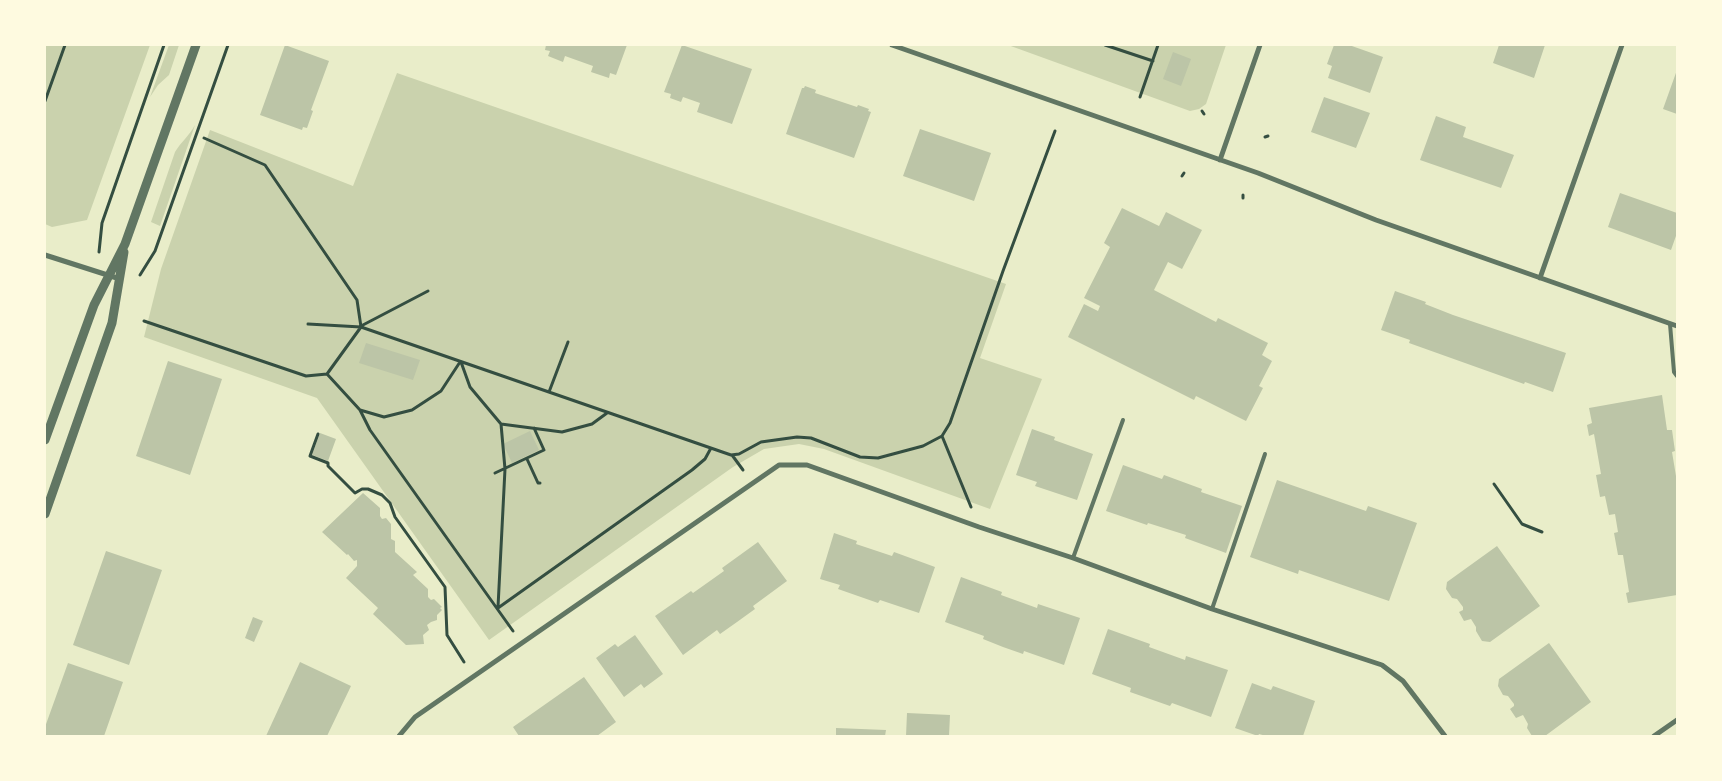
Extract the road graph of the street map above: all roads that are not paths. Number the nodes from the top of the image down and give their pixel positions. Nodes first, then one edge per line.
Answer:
1 (196, 45) edge
2 (892, 45) edge
3 (1260, 45) edge
4 (1622, 45) edge
5 (911, 48) edge
6 (1220, 160) junction
7 (125, 244) junction
8 (45, 255) edge
9 (109, 276) junction
10 (1540, 278) junction
11 (120, 279) junction
12 (1670, 324) junction
13 (1677, 326) edge
14 (1677, 376) edge
15 (1123, 420) dead end
16 (45, 440) edge
17 (1265, 454) dead end
18 (45, 514) edge
19 (1072, 558) junction
20 (1212, 609) junction
21 (1677, 720) edge
22 (399, 736) edge
23 (1445, 736) edge
24 (1654, 736) edge

1 - 7 street
2 - 5 street
3 - 6 street
4 - 10 street
5 - 6 street
6 - 10 street
7 - 9 street
7 - 11 street
8 - 9 street
9 - 11 street
9 - 16 street
10 - 12 street
11 - 18 street
12 - 13 street
12 - 14 lane
15 - 19 lane
17 - 20 lane
19 - 20 street
19 - 22 street
20 - 23 street
21 - 24 street

